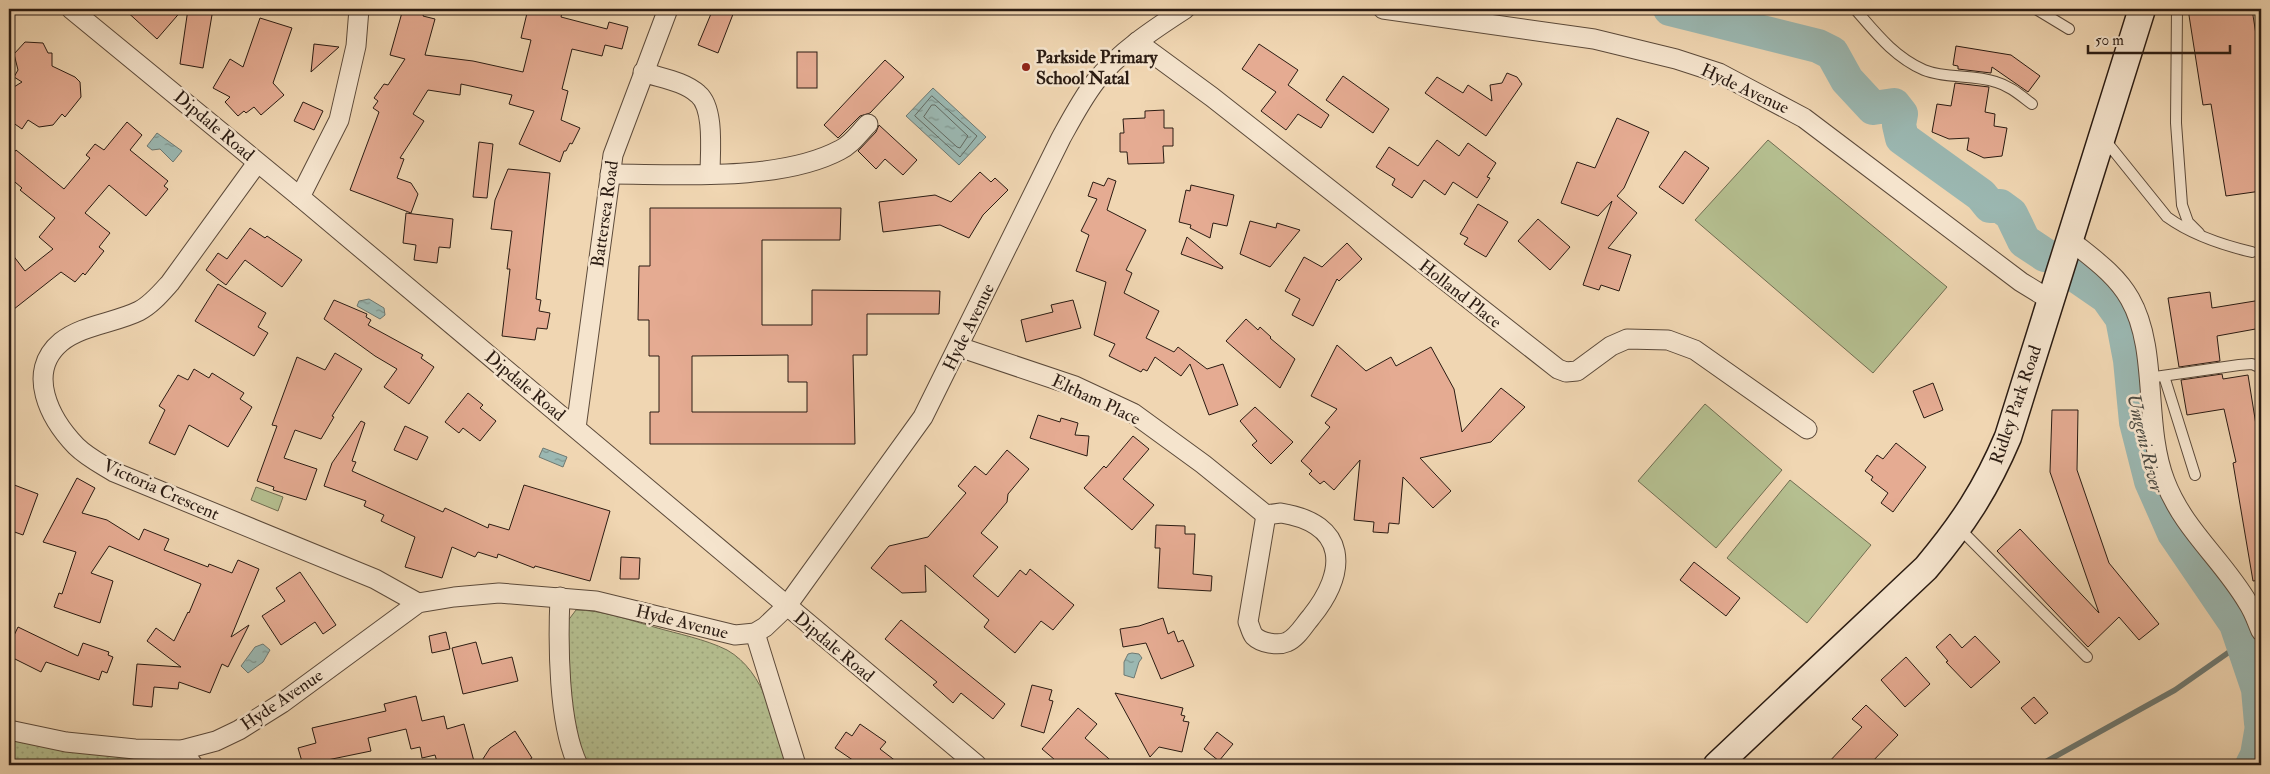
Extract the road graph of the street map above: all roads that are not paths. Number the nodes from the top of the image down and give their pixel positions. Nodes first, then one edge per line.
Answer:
1 (72, 9) edge
2 (359, 9) edge
3 (668, 9) edge
4 (1185, 9) edge
5 (1383, 9) edge
6 (1855, 9) edge
7 (2036, 9) edge
8 (2142, 9) edge
9 (2177, 9) edge
10 (2069, 29) dead end
11 (1137, 42) junction
12 (643, 72) junction
13 (2032, 104) dead end
14 (868, 124) dead end
15 (2102, 137) junction
16 (257, 163) junction
17 (610, 174) junction
18 (710, 174) junction
19 (300, 197) junction
20 (2199, 233) junction
21 (2070, 240) junction
22 (2252, 252) dead end
23 (2052, 301) junction
24 (959, 347) junction
25 (2261, 368) edge
26 (2156, 377) junction
27 (576, 428) junction
28 (1807, 429) dead end
29 (2194, 474) dead end
30 (1266, 515) junction
31 (1958, 528) junction
32 (560, 597) junction
33 (2255, 602) edge
34 (418, 603) junction
35 (786, 607) junction
36 (2261, 631) edge
37 (755, 633) junction
38 (2087, 657) dead end
39 (9, 730) edge
40 (187, 758) edge
41 (578, 765) edge
42 (796, 765) edge
43 (977, 765) edge
44 (1718, 765) edge

1 - 16 street, Dipdale Road
2 - 19 street
3 - 12 street, Battersea Road
4 - 11 street, Hyde Avenue
5 - 23 street, Hyde Avenue
6 - 13 lane
7 - 10 lane
8 - 15 street, Ridley Park Road
9 - 20 lane
11 - 24 street, Hyde Avenue
11 - 28 street, Holland Place
12 - 17 street, Battersea Road
12 - 18 street
14 - 18 street
15 - 20 lane
15 - 21 street, Ridley Park Road
16 - 19 street, Dipdale Road
16 - 34 street, Victoria Crescent
17 - 18 street
17 - 27 street, Battersea Road
19 - 27 street, Dipdale Road
20 - 22 lane
21 - 23 street, Ridley Park Road
21 - 26 street
23 - 31 street, Ridley Park Road
24 - 30 street, Eltham Place
24 - 35 street, Hyde Avenue
25 - 26 lane
26 - 29 lane
26 - 33 street
27 - 35 street, Dipdale Road
30 - 30 street
31 - 38 lane
31 - 44 street, Ridley Park Road
32 - 34 street, Hyde Avenue
32 - 37 street, Hyde Avenue
32 - 41 street
33 - 36 street
34 - 40 street, Hyde Avenue
35 - 37 street, Hyde Avenue
35 - 43 street, Dipdale Road
37 - 42 street
39 - 40 street, Hyde Avenue

